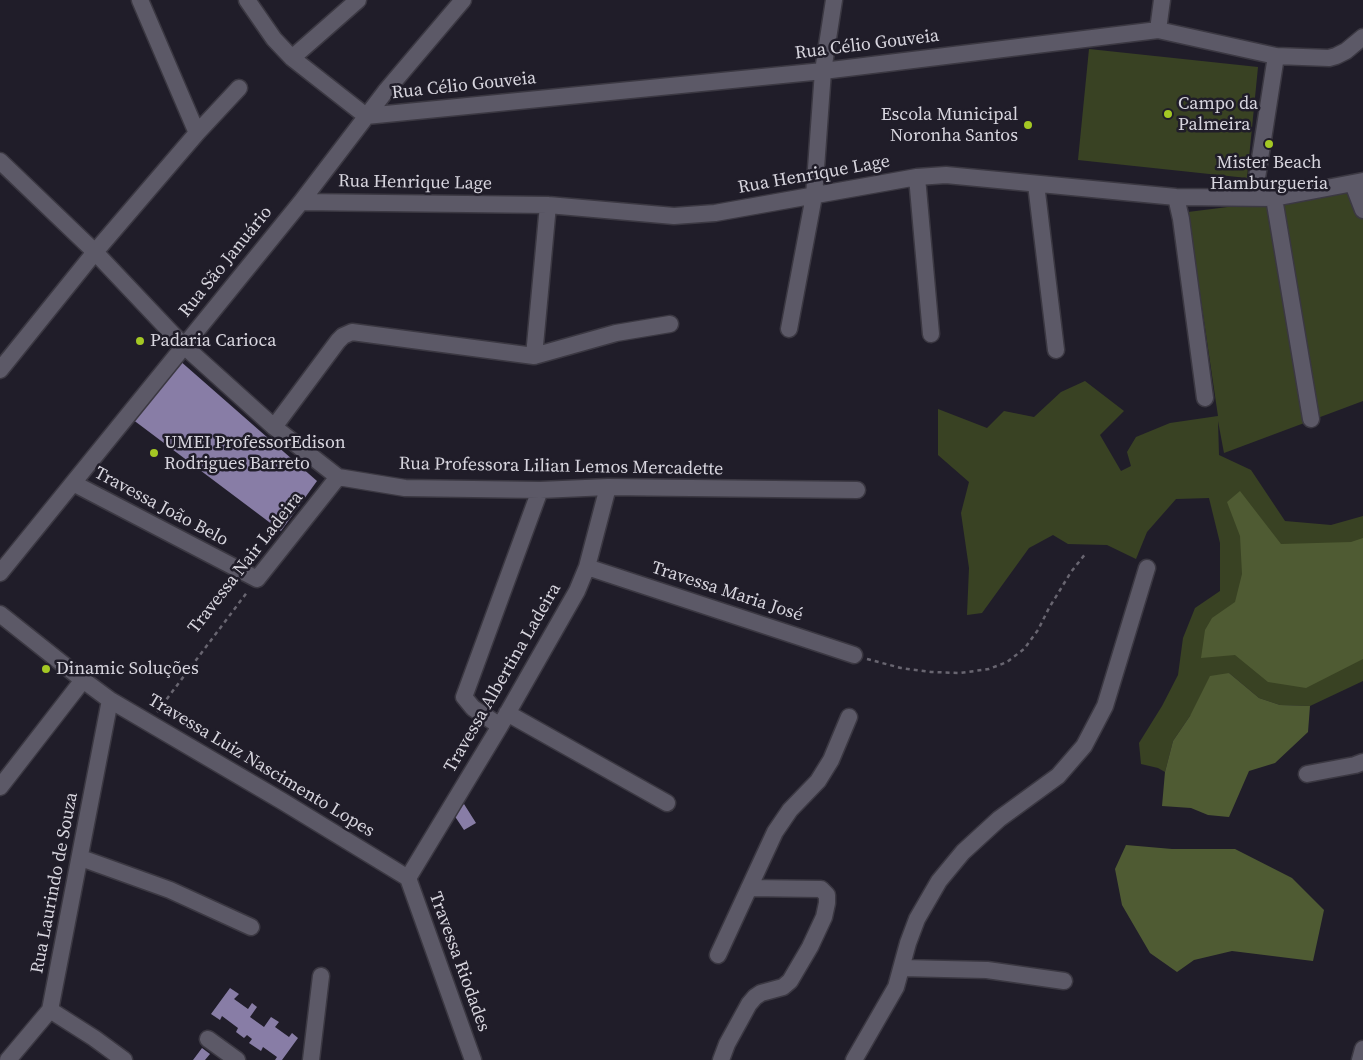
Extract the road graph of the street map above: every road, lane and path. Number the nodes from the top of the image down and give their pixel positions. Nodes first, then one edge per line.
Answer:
1 (140, 0) edge
2 (247, 0) edge
3 (358, 0) edge
4 (463, 0) edge
5 (834, 0) edge
6 (1162, 0) edge
7 (1158, 30) junction
8 (1363, 37) edge
9 (1276, 56) junction
10 (292, 58) junction
11 (823, 71) junction
12 (239, 88) dead end
13 (366, 116) junction
14 (197, 133) junction
15 (0, 161) edge
16 (917, 177) junction
17 (1358, 182) edge
18 (1036, 184) junction
19 (814, 196) junction
20 (1176, 197) junction
21 (1254, 197) junction
22 (1274, 198) junction
23 (301, 202) junction
24 (548, 205) junction
25 (1363, 210) edge
26 (95, 252) junction
27 (670, 324) dead end
28 (789, 329) dead end
29 (931, 334) dead end
30 (183, 345) junction
31 (1056, 350) dead end
32 (534, 356) junction
33 (0, 370) edge
34 (1205, 398) dead end
35 (1311, 419) dead end
36 (274, 427) junction
37 (338, 477) junction
38 (74, 483) junction
39 (608, 487) junction
40 (540, 490) junction
41 (857, 490) dead end
42 (1086, 553) dead end
43 (587, 567) junction
44 (1147, 568) dead end
45 (0, 573) edge
46 (256, 580) junction
47 (0, 614) edge
48 (854, 655) joint
49 (83, 680) junction
50 (110, 700) junction
51 (849, 718) dead end
52 (504, 719) junction
53 (149, 723) junction
54 (1363, 762) edge
55 (1307, 774) dead end
56 (0, 788) edge
57 (666, 803) dead end
58 (81, 858) junction
59 (408, 878) junction
60 (750, 888) junction
61 (251, 927) dead end
62 (718, 955) dead end
63 (902, 968) junction
64 (321, 976) dead end
65 (1064, 981) dead end
66 (50, 1010) junction
67 (208, 1039) dead end
68 (1363, 1049) edge
69 (8, 1060) edge
70 (124, 1060) edge
71 (237, 1060) edge
72 (311, 1060) edge
73 (472, 1060) edge
74 (721, 1060) edge
75 (854, 1060) edge
76 (1360, 1060) edge

1 - 14 street
2 - 10 street
3 - 10 street
4 - 13 street, Rua São Januário
5 - 11 street
6 - 7 street
7 - 9 street, Rua Célio Gouveia
7 - 11 street, Rua Célio Gouveia
8 - 9 street, Rua Célio Gouveia
9 - 21 street
10 - 13 street
11 - 13 street, Rua Célio Gouveia
11 - 19 street
12 - 14 street
13 - 23 street, Rua São Januário
14 - 26 street
15 - 26 street, Rua Professora Lilian Lemos Mercadette
16 - 18 street, Rua Henrique Lage
16 - 19 street, Rua Henrique Lage
16 - 29 street
17 - 22 street, Rua Henrique Lage
17 - 25 street
18 - 20 street, Rua Henrique Lage
18 - 31 street
19 - 24 street, Rua Henrique Lage
19 - 28 street
20 - 21 street, Rua Henrique Lage
20 - 34 street
21 - 22 street, Rua Henrique Lage
22 - 35 street
23 - 24 street, Rua Henrique Lage
23 - 30 street, Rua São Januário
24 - 32 street
26 - 30 street, Rua Professora Lilian Lemos Mercadette
26 - 33 street
27 - 32 street
30 - 36 street, Rua Professora Lilian Lemos Mercadette
30 - 38 street, Rua São Januário
32 - 36 street
36 - 37 street, Rua Professora Lilian Lemos Mercadette
37 - 40 street, Rua Professora Lilian Lemos Mercadette
37 - 46 street, Travessa Nair Ladeira
38 - 45 street, Rua São Januário
38 - 46 street, Travessa João Belo
39 - 40 street, Rua Professora Lilian Lemos Mercadette
39 - 41 street, Rua Professora Lilian Lemos Mercadette
39 - 43 street, Travessa Albertina Ladeira
40 - 52 street
42 - 48 path
43 - 48 street, Travessa Maria José
43 - 52 street, Travessa Albertina Ladeira
44 - 63 street
46 - 53 path, Travessa Nair Ladeira
47 - 49 street, Travessa Luiz Nascimento Lopes
49 - 50 street, Travessa Luiz Nascimento Lopes
49 - 56 street
50 - 53 street, Travessa Luiz Nascimento Lopes
50 - 58 street, Rua Laurindo de Souza
51 - 60 street
52 - 57 street
52 - 59 street, Travessa Albertina Ladeira
53 - 59 street, Travessa Luiz Nascimento Lopes
54 - 55 street
58 - 61 street
58 - 66 street, Rua Laurindo de Souza
59 - 73 street, Travessa Riodades
60 - 62 street
60 - 74 street
63 - 65 street
63 - 75 street
64 - 72 street
66 - 69 street, Rua Laurindo de Souza
66 - 70 street
67 - 71 street
68 - 76 street

